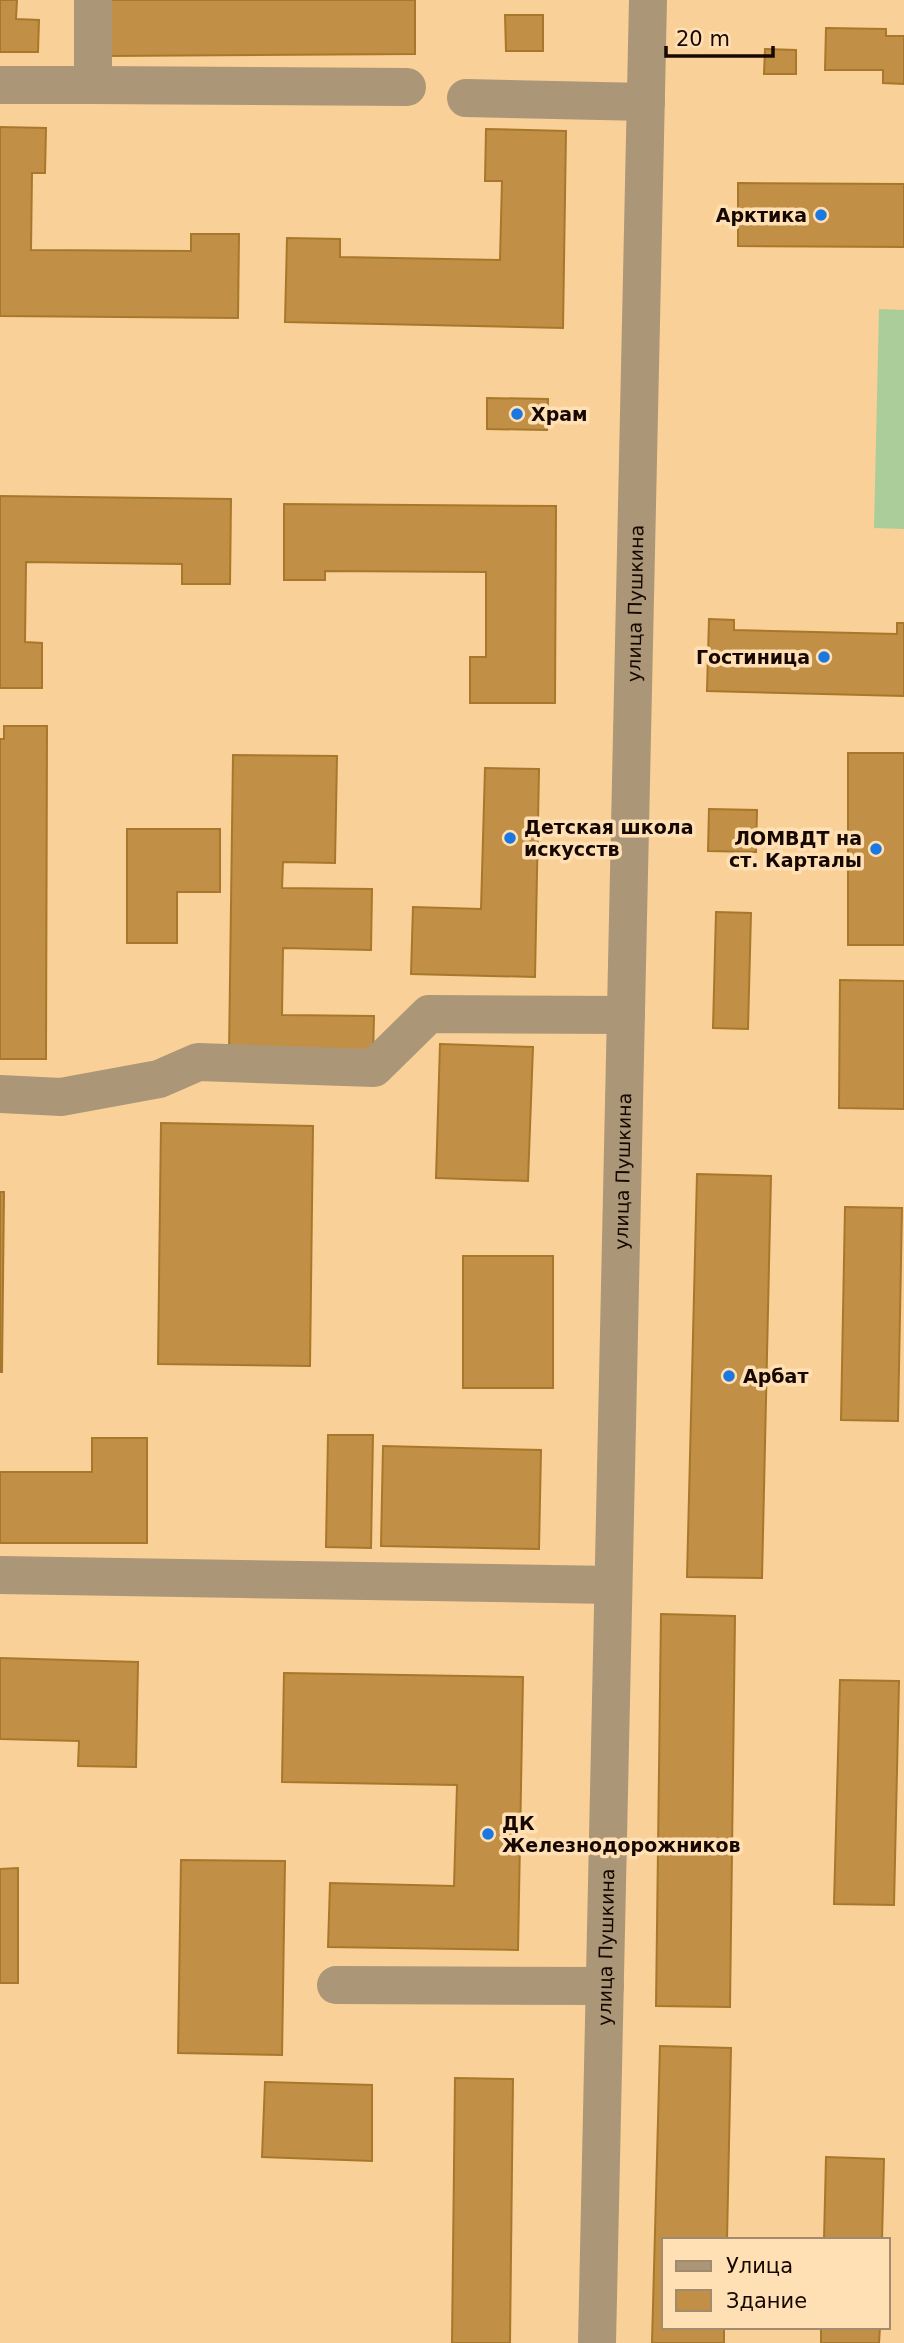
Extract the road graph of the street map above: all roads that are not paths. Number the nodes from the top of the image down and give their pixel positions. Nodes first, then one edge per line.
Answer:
1 (93, 0) edge
2 (648, 0) edge
3 (0, 85) edge
4 (93, 85) junction
5 (407, 88) dead end
6 (466, 98) dead end
7 (646, 102) junction
8 (626, 1015) junction
9 (0, 1094) edge
10 (0, 1574) edge
11 (613, 1585) junction
12 (336, 1984) dead end
13 (605, 1986) junction
14 (597, 2343) edge

1 - 4 street
2 - 7 street, улица Пушкина
3 - 4 street
4 - 5 street
6 - 7 street
7 - 8 street, улица Пушкина
8 - 9 street
8 - 11 street, улица Пушкина
10 - 11 street
11 - 13 street, улица Пушкина
12 - 13 street
13 - 14 street, улица Пушкина

